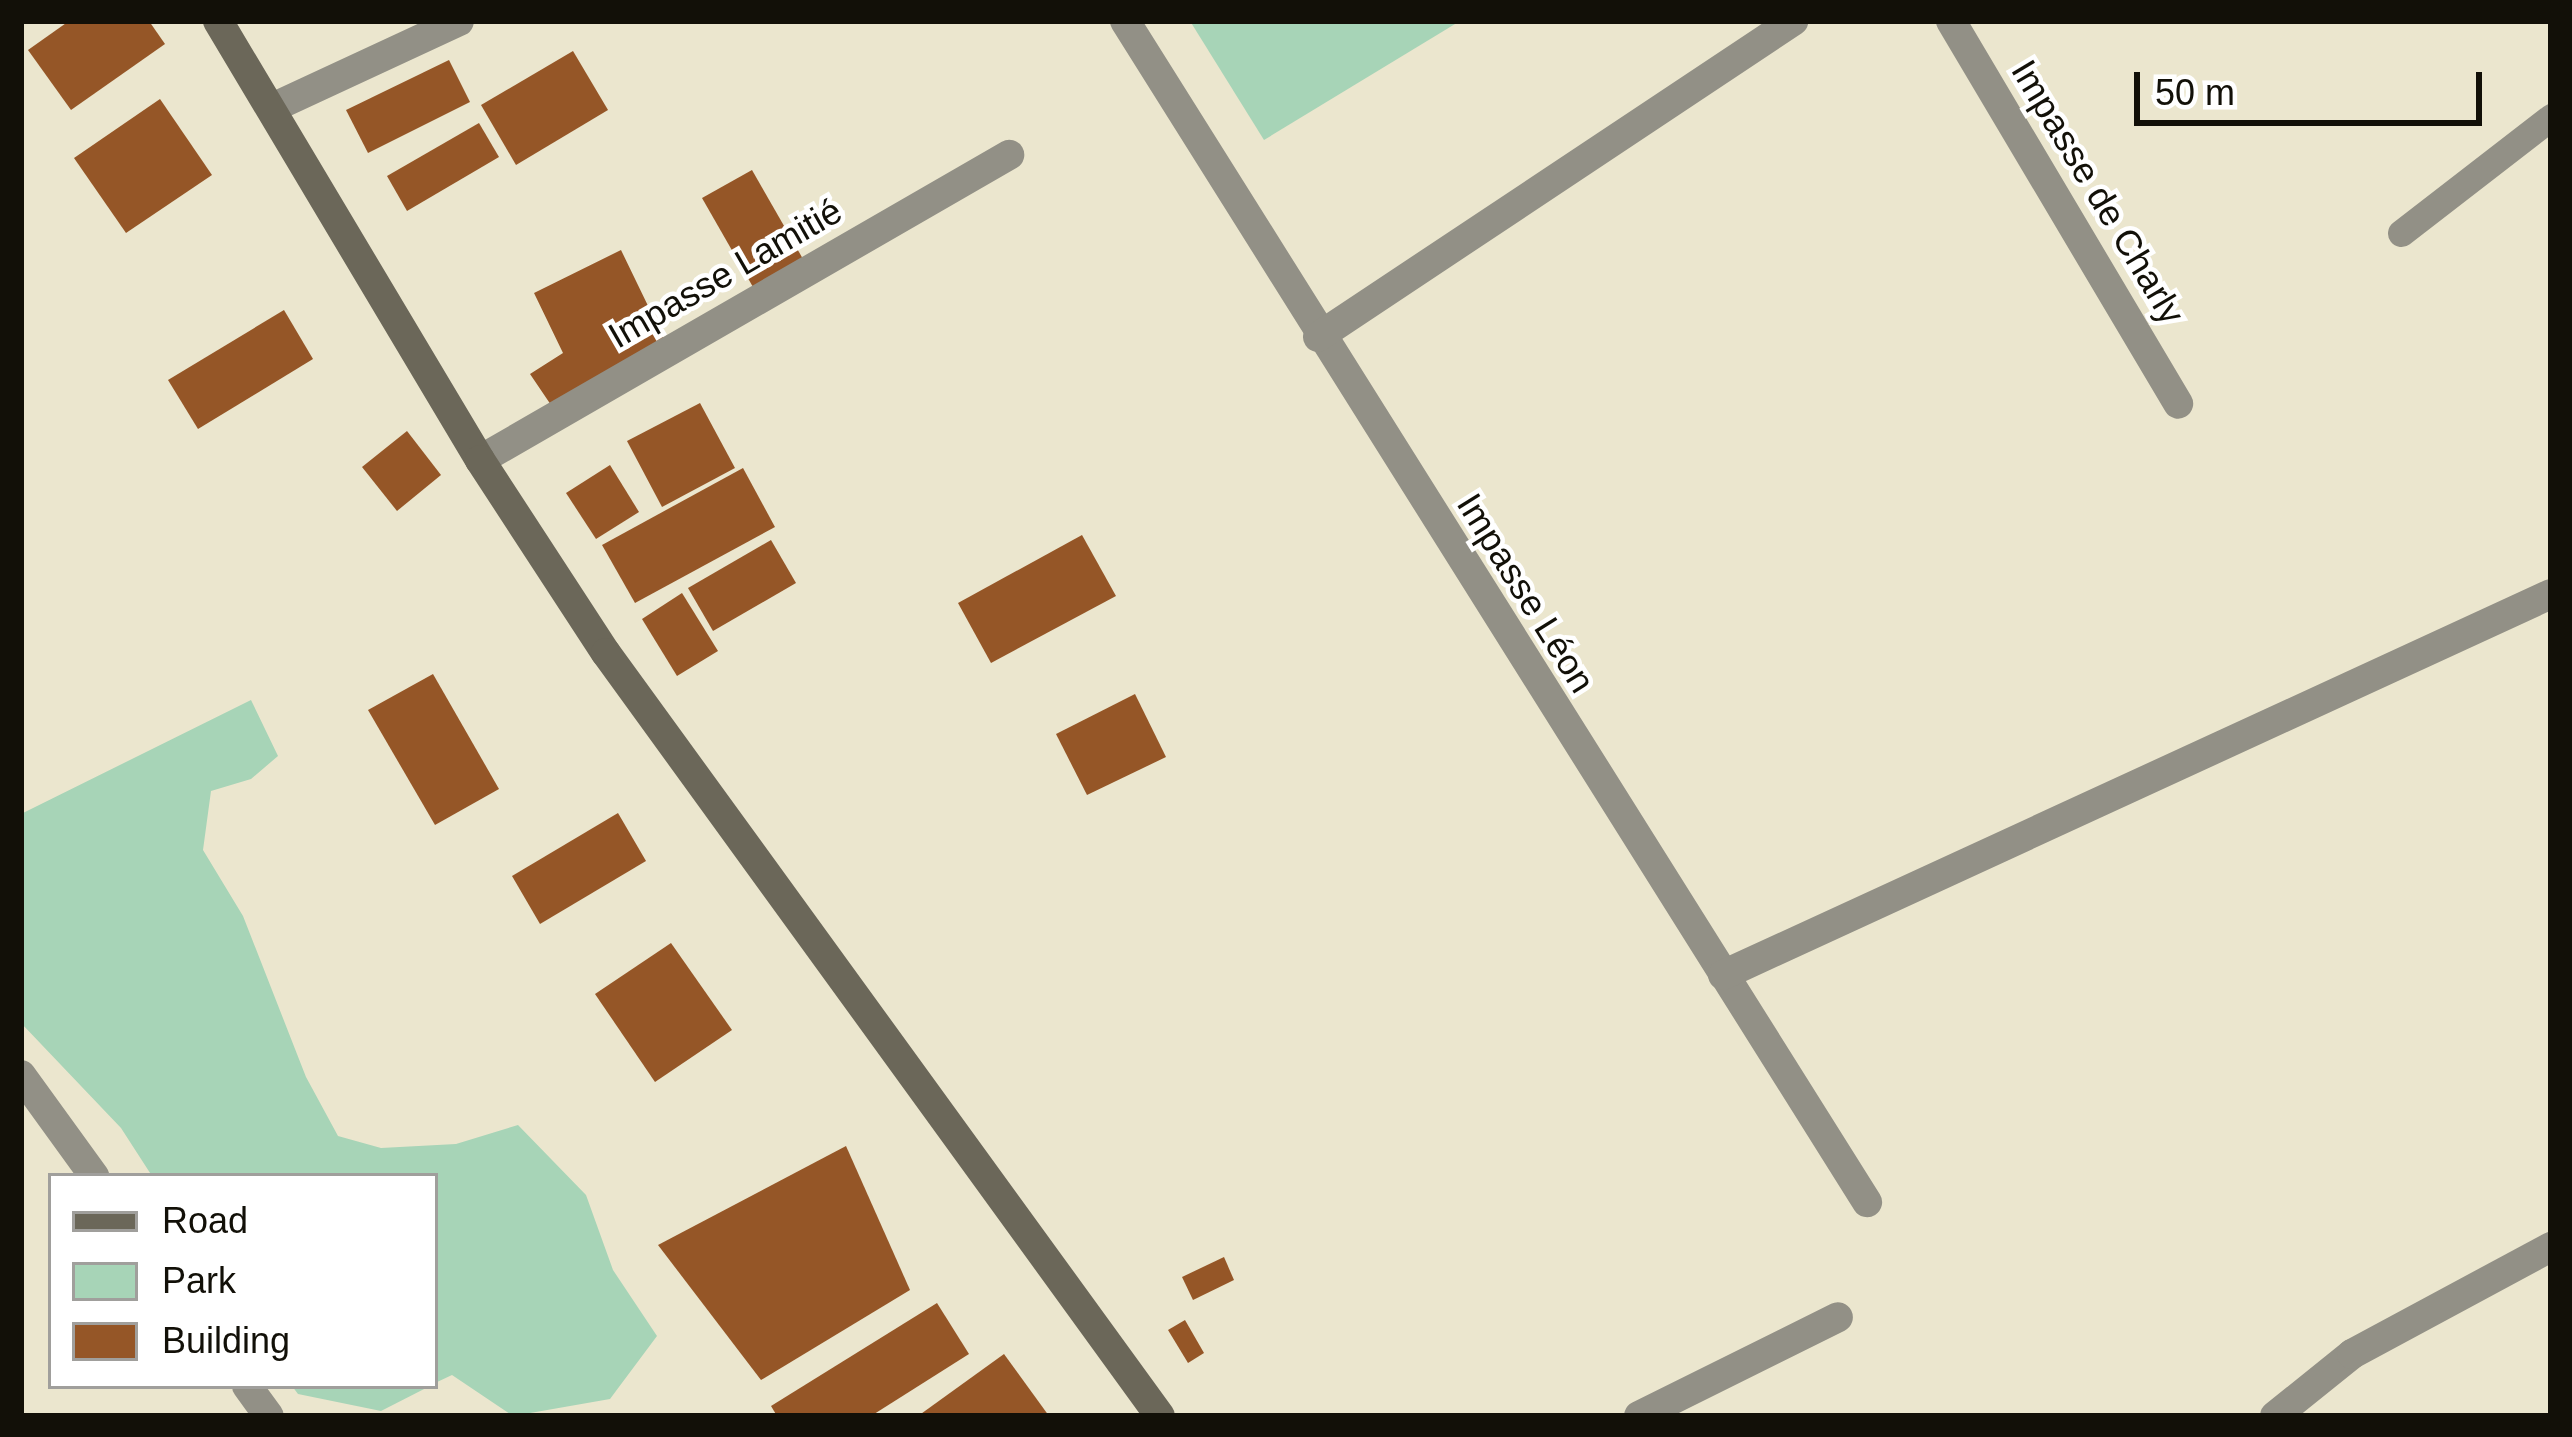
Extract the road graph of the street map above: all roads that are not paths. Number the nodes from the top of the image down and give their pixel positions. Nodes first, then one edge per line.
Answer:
1 (218, 21) edge
2 (459, 21) edge
3 (1125, 21) edge
4 (1793, 21) edge
5 (1951, 21) edge
6 (272, 108) junction
7 (2551, 117) edge
8 (1009, 154) dead end
9 (2401, 233) dead end
10 (1318, 337) junction
11 (2178, 404) dead end
12 (480, 460) junction
13 (2551, 593) edge
14 (1723, 975) junction
15 (21, 1075) edge
16 (92, 1173) edge
17 (1867, 1202) dead end
18 (2551, 1247) edge
19 (1838, 1317) dead end
20 (249, 1389) edge
21 (269, 1416) edge
22 (1160, 1416) edge
23 (1639, 1416) edge
24 (2275, 1416) edge

1 - 6 main road
2 - 6 street
3 - 10 street, Impasse Léon
4 - 10 street
5 - 11 street, Impasse de Charly
6 - 12 main road
7 - 9 lane
8 - 12 street, Impasse Lamitié
10 - 14 street, Impasse Léon
12 - 22 main road
13 - 14 street
14 - 17 street, Impasse Léon
15 - 16 street
18 - 24 street
19 - 23 street
20 - 21 street

